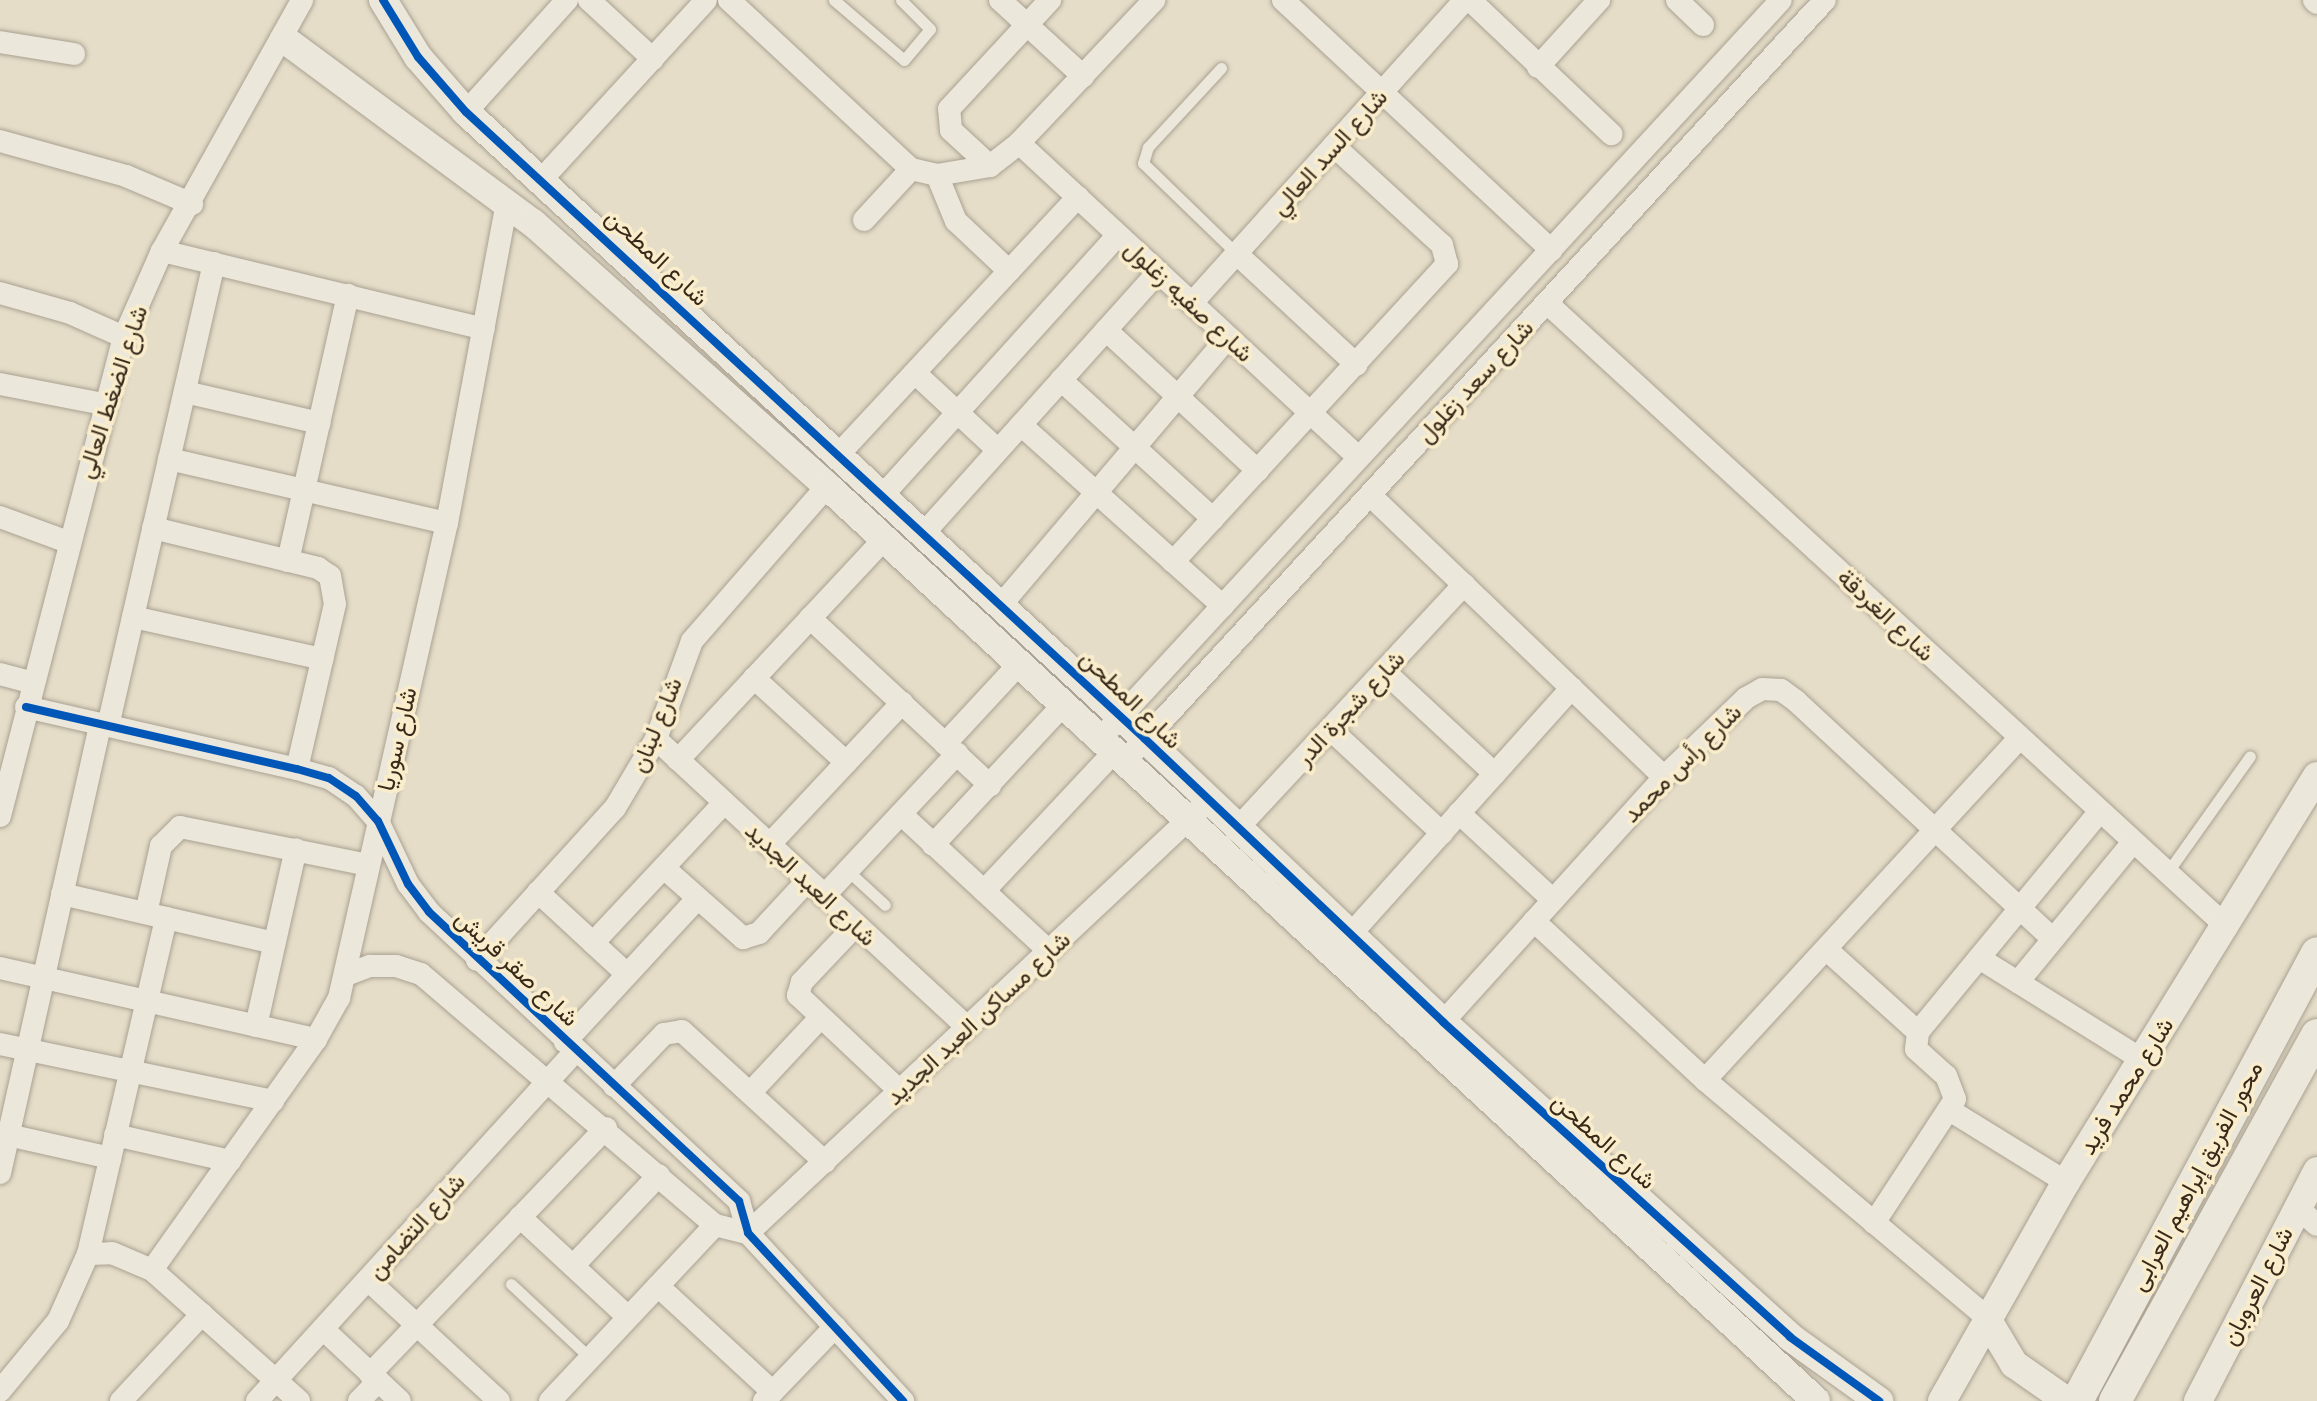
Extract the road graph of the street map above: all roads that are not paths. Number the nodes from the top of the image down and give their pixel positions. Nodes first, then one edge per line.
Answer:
1 (383, 0) edge
2 (567, 0) edge
3 (589, 0) edge
4 (729, 0) edge
5 (834, 0) edge
6 (901, 0) edge
7 (1000, 0) edge
8 (1050, 0) edge
9 (1154, 0) edge
10 (1283, 0) edge
11 (1467, 0) edge
12 (1599, 0) edge
13 (1677, 0) edge
14 (1781, 0) edge
15 (1825, 0) edge
16 (298, 1) edge
17 (700, 2) edge
18 (1027, 25) junction
19 (1703, 25) dead end
20 (284, 39) junction
21 (0, 42) edge
22 (74, 54) dead end
23 (653, 59) junction
24 (1538, 67) junction
25 (1221, 68) dead end
26 (1083, 76) junction
27 (1382, 92) junction
28 (466, 112) junction
29 (1611, 134) dead end
30 (0, 141) edge
31 (1019, 143) junction
32 (1334, 146) junction
33 (519, 156) junction
34 (990, 166) junction
35 (911, 169) junction
36 (937, 175) junction
37 (550, 185) junction
38 (500, 197) junction
39 (1078, 197) junction
40 (192, 204) junction
41 (864, 220) dead end
42 (533, 223) junction
43 (1118, 235) junction
44 (1551, 250) junction
45 (162, 251) junction
46 (1237, 254) junction
47 (214, 263) junction
48 (1009, 271) junction
49 (1158, 272) junction
50 (0, 293) edge
51 (348, 295) junction
52 (1192, 303) junction
53 (1547, 303) junction
54 (484, 329) junction
55 (1106, 330) junction
56 (124, 337) junction
57 (1228, 337) junction
58 (1357, 365) junction
59 (915, 373) junction
60 (1061, 380) junction
61 (0, 384) edge
62 (185, 392) junction
63 (1178, 396) junction
64 (103, 404) junction
65 (957, 412) junction
66 (1311, 414) junction
67 (319, 423) junction
68 (1021, 425) junction
69 (1135, 447) junction
70 (998, 450) junction
71 (839, 454) junction
72 (1359, 458) junction
73 (169, 459) junction
74 (1258, 471) junction
75 (827, 486) junction
76 (304, 491) junction
77 (1096, 492) junction
78 (883, 495) junction
79 (1370, 495) junction
80 (0, 517) edge
81 (1213, 519) junction
82 (447, 523) junction
83 (153, 528) junction
84 (924, 533) junction
85 (884, 539) junction
86 (68, 542) junction
87 (288, 561) junction
88 (1173, 562) junction
89 (1464, 585) junction
90 (1001, 605) junction
91 (1223, 606) junction
92 (133, 617) junction
93 (810, 618) junction
94 (322, 659) junction
95 (1019, 664) junction
96 (1384, 671) junction
97 (0, 674) edge
98 (754, 678) junction
99 (33, 683) junction
100 (1572, 688) junction
101 (902, 703) junction
102 (1063, 705) junction
103 (26, 707) junction
104 (1121, 716) junction
105 (104, 725) junction
106 (1330, 729) junction
107 (2020, 738) junction
108 (656, 739) junction
109 (1145, 739) junction
110 (951, 749) junction
111 (1112, 751) junction
112 (2250, 756) dead end
113 (678, 760) junction
114 (846, 762) junction
115 (297, 769) junction
116 (1495, 774) junction
117 (5, 775) edge
118 (2317, 776) edge
119 (1664, 777) junction
120 (990, 785) junction
121 (724, 803) junction
122 (1197, 811) junction
123 (2100, 811) junction
124 (1459, 813) junction
125 (901, 814) junction
126 (0, 816) edge
127 (378, 821) junction
128 (1236, 830) junction
129 (1935, 830) junction
130 (1442, 833) junction
131 (2133, 842) junction
132 (769, 845) junction
133 (933, 845) junction
134 (296, 849) junction
135 (368, 865) junction
136 (664, 868) junction
137 (848, 871) junction
138 (2167, 873) junction
139 (816, 888) junction
140 (984, 891) junction
141 (538, 892) junction
142 (62, 894) junction
143 (697, 899) junction
144 (1553, 900) junction
145 (885, 905) dead end
146 (2020, 909) junction
147 (156, 916) junction
148 (1534, 921) junction
149 (856, 925) junction
150 (2227, 927) junction
151 (1350, 935) junction
152 (2053, 939) junction
153 (274, 943) junction
154 (593, 943) junction
155 (1826, 949) junction
156 (1049, 951) junction
157 (2317, 953) edge
158 (1979, 958) junction
159 (477, 960) junction
160 (0, 968) edge
161 (627, 974) junction
162 (346, 975) junction
163 (43, 978) junction
164 (2018, 982) junction
165 (147, 1001) junction
166 (820, 1018) junction
167 (1443, 1022) junction
168 (256, 1026) junction
169 (967, 1027) junction
170 (1918, 1032) junction
171 (2317, 1035) edge
172 (316, 1039) junction
173 (0, 1044) edge
174 (570, 1046) junction
175 (27, 1049) junction
176 (2143, 1060) junction
177 (130, 1071) junction
178 (548, 1080) junction
179 (1705, 1080) junction
180 (614, 1086) junction
181 (900, 1091) junction
182 (750, 1093) junction
183 (273, 1101) junction
184 (1951, 1111) junction
185 (606, 1128) junction
186 (8, 1135) junction
187 (115, 1135) junction
188 (110, 1158) junction
189 (230, 1161) junction
190 (825, 1162) junction
191 (2317, 1171) edge
192 (0, 1173) edge
193 (659, 1175) junction
194 (2066, 1182) junction
195 (2307, 1216) edge
196 (520, 1217) junction
197 (1874, 1223) junction
198 (715, 1225) junction
199 (748, 1233) junction
200 (88, 1254) junction
201 (573, 1266) junction
202 (152, 1270) junction
203 (368, 1280) junction
204 (511, 1284) dead end
205 (658, 1286) junction
206 (202, 1314) junction
207 (628, 1317) junction
208 (1986, 1317) junction
209 (417, 1325) junction
210 (835, 1327) junction
211 (323, 1329) junction
212 (590, 1358) junction
213 (374, 1377) junction
214 (276, 1380) junction
215 (2122, 1388) edge
216 (6, 1390) edge
217 (768, 1397) edge
218 (121, 1401) edge
219 (257, 1401) edge
220 (299, 1401) edge
221 (359, 1401) edge
222 (400, 1401) edge
223 (499, 1401) edge
224 (550, 1401) edge
225 (903, 1401) edge
226 (1816, 1401) edge
227 (1879, 1401) edge
228 (1942, 1401) edge
229 (2067, 1401) edge
230 (2077, 1401) edge
231 (2198, 1401) edge

1 - 28 street, شارع المطحن
2 - 28 street
3 - 23 street
4 - 35 street
5 - 6 lane
7 - 18 street
8 - 18 street
9 - 26 street
10 - 27 street
11 - 24 street
11 - 27 street, شارع السد العالي
12 - 24 street
13 - 19 street
14 - 44 street, شارع سعد زغلول
15 - 53 street, شارع سعد زغلول
16 - 20 street, شارع الضغط العالي
17 - 23 street
18 - 26 street
18 - 34 street
20 - 38 street, شارع المطحن
20 - 40 street, شارع الضغط العالي
21 - 22 street
23 - 37 street
24 - 29 street
25 - 46 lane
26 - 31 street
27 - 32 street, شارع السد العالي
27 - 44 street
28 - 33 street, شارع المطحن
30 - 40 street
31 - 34 street
31 - 39 street, شارع صفيه زغلول
32 - 46 street, شارع السد العالي
32 - 58 street
33 - 37 street, شارع المطحن
33 - 38 street
34 - 36 street
35 - 36 street
35 - 41 street
36 - 48 street
37 - 42 street
37 - 71 street, شارع المطحن
38 - 42 street, شارع المطحن
38 - 54 street, شارع سوريا
39 - 43 street, شارع صفيه زغلول
39 - 48 street
40 - 45 street, شارع الضغط العالي
42 - 75 street, شارع المطحن
43 - 49 street, شارع صفيه زغلول
43 - 65 street
44 - 72 street, شارع سعد زغلول
45 - 47 street
45 - 56 street, شارع الضغط العالي
46 - 52 street, شارع السد العالي
46 - 58 street
47 - 51 street
47 - 62 street
48 - 59 street
49 - 52 street, شارع صفيه زغلول
49 - 55 street
50 - 56 street
51 - 54 street
51 - 67 street
52 - 57 street, شارع صفيه زغلول
53 - 79 street, شارع سعد زغلول
53 - 107 street, شارع الغردقة
54 - 82 street, شارع سوريا
55 - 60 street
55 - 63 street
56 - 64 street, شارع الضغط العالي
57 - 63 street
57 - 66 street, شارع صفيه زغلول
58 - 66 street
59 - 65 street
59 - 71 street
60 - 68 street
60 - 69 street
61 - 64 street
62 - 67 street
62 - 73 street
63 - 69 street
63 - 74 street
64 - 86 street, شارع الضغط العالي
65 - 70 street
65 - 78 street
66 - 72 street, شارع صفيه زغلول
66 - 74 street
67 - 76 street
68 - 70 street
68 - 77 street
69 - 77 street
69 - 81 street
70 - 84 street
71 - 78 street, شارع المطحن
72 - 91 street, شارع سعد زغلول
73 - 76 street
73 - 83 street
74 - 81 street
75 - 85 street, شارع المطحن
75 - 108 street, شارع لبنان
76 - 82 street
76 - 87 street
77 - 88 street
77 - 90 street
78 - 84 street, شارع المطحن
79 - 89 street
79 - 109 street, شارع سعد زغلول
80 - 86 street
81 - 88 street
82 - 127 street, شارع سوريا
83 - 87 street
83 - 92 street
84 - 90 street, شارع المطحن
85 - 93 street
85 - 95 street, شارع المطحن
86 - 99 street, شارع الضغط العالي
87 - 94 street
88 - 91 street
89 - 96 street, شارع شجرة الدر
89 - 100 street
90 - 104 street, شارع المطحن
91 - 104 street, شارع سعد زغلول
92 - 94 street
92 - 105 street
93 - 98 street
93 - 101 street
94 - 115 street
95 - 102 street, شارع المطحن
95 - 110 street
96 - 106 street, شارع شجرة الدر
96 - 116 street
97 - 99 street
98 - 113 street
98 - 114 street
99 - 103 street, شارع الضغط العالي
100 - 116 street
100 - 119 street
101 - 110 street
101 - 114 street
102 - 111 street, شارع المطحن
102 - 120 street
103 - 105 street, شارع صقر قريش
103 - 117 street, شارع الضغط العالي
104 - 109 street, شارع المطحن
104 - 111 street, شارع سعد زغلول
105 - 115 street, شارع صقر قريش
105 - 142 street
106 - 128 street, شارع شجرة الدر
106 - 130 street
107 - 123 street, شارع الغردقة
107 - 129 street
108 - 113 street, شارع العبد الجديد
108 - 141 street, شارع لبنان
109 - 111 street, شارع سعد زغلول
109 - 122 street, شارع المطحن
110 - 120 street
110 - 125 street
111 - 122 street, شارع المطحن
111 - 140 street
112 - 138 lane
113 - 121 street, شارع العبد الجديد
114 - 132 street
115 - 127 street, شارع صقر قريش
116 - 124 street
117 - 126 street, شارع الضغط العالي
118 - 150 street, شارع محمد فريد
119 - 129 street, شارع رأس محمد
119 - 144 street, شارع رأس محمد
120 - 133 street
121 - 132 street, شارع العبد الجديد
121 - 136 street
122 - 128 street, شارع المطحن
122 - 156 street, شارع مساكن العبد الجديد
122 - 226 street, شارع المطحن
123 - 131 street, شارع الغردقة
123 - 146 street
124 - 130 street
124 - 144 street
125 - 133 street
125 - 137 street
127 - 135 street, شارع سوريا
127 - 159 street, شارع صقر قريش
128 - 151 street, شارع المطحن
129 - 146 street, شارع رأس محمد
129 - 155 street
130 - 151 street
131 - 138 street, شارع الغردقة
131 - 152 street
132 - 139 street, شارع العبد الجديد
133 - 140 street
134 - 135 street
134 - 147 street
134 - 153 street
135 - 162 street, شارع سوريا
136 - 143 street
136 - 154 street
137 - 139 street
137 - 145 lane
138 - 150 street, شارع الغردقة
139 - 143 street
139 - 149 street, شارع العبد الجديد
140 - 156 street
141 - 154 street
141 - 159 street, شارع لبنان
142 - 147 street
142 - 163 street
143 - 161 street, شارع التضامن
144 - 148 street, شارع رأس محمد
146 - 152 street, شارع رأس محمد
146 - 158 street
147 - 153 street
147 - 165 street
148 - 167 street, شارع رأس محمد
148 - 179 street
149 - 166 street
149 - 169 street, شارع العبد الجديد
150 - 176 street, شارع محمد فريد
151 - 167 street, شارع المطحن
152 - 164 street
153 - 168 street
154 - 161 street
155 - 170 street
155 - 179 street
156 - 169 street, شارع مساكن العبد الجديد
157 - 230 main road, محور الفريق إبراهيم العرابى
158 - 164 street
158 - 170 street
159 - 174 street, شارع صقر قريش
160 - 163 street
161 - 174 street, شارع التضامن
162 - 172 street, شارع سوريا
162 - 178 street
163 - 165 street
163 - 175 street
164 - 176 street
165 - 168 street
165 - 177 street
166 - 181 street
166 - 182 street
167 - 227 street, شارع المطحن
168 - 172 street
169 - 181 street, شارع مساكن العبد الجديد
170 - 184 street
171 - 215 main road, محور الفريق إبراهيم العرابى
172 - 183 street, شارع سوريا
173 - 175 street
174 - 178 street, شارع التضامن
174 - 180 street, شارع صقر قريش
175 - 177 street
175 - 186 street
176 - 194 street, شارع محمد فريد
177 - 183 street
177 - 187 street
178 - 185 street
178 - 203 street, شارع التضامن
179 - 197 street
180 - 182 street
180 - 199 street, شارع صقر قريش
181 - 190 street, شارع مساكن العبد الجديد
182 - 190 street
183 - 189 street, شارع سوريا
184 - 194 street
184 - 197 street
185 - 193 street
185 - 196 street
186 - 188 street
186 - 192 street
187 - 188 street
187 - 189 street
188 - 200 street
189 - 202 street, شارع سوريا
190 - 199 street, شارع مساكن العبد الجديد
191 - 195 street, شارع العروبان
193 - 198 street
193 - 201 street
194 - 208 street, شارع محمد فريد
195 - 231 street, شارع العروبان
196 - 201 street
196 - 209 street
197 - 208 street
198 - 199 street
198 - 205 street
199 - 210 street, شارع صقر قريش
200 - 202 street
200 - 216 street
201 - 207 street
202 - 206 street
203 - 209 street
203 - 211 street, شارع التضامن
204 - 212 lane
205 - 207 street
205 - 217 street
206 - 214 street
206 - 218 street
207 - 212 street
208 - 228 street, شارع محمد فريد
208 - 229 street
209 - 213 street
209 - 223 street
210 - 217 street
210 - 225 street, شارع صقر قريش
211 - 213 street
211 - 214 street, شارع التضامن
212 - 224 street
213 - 221 street
213 - 222 street
214 - 219 street, شارع التضامن
214 - 220 street

